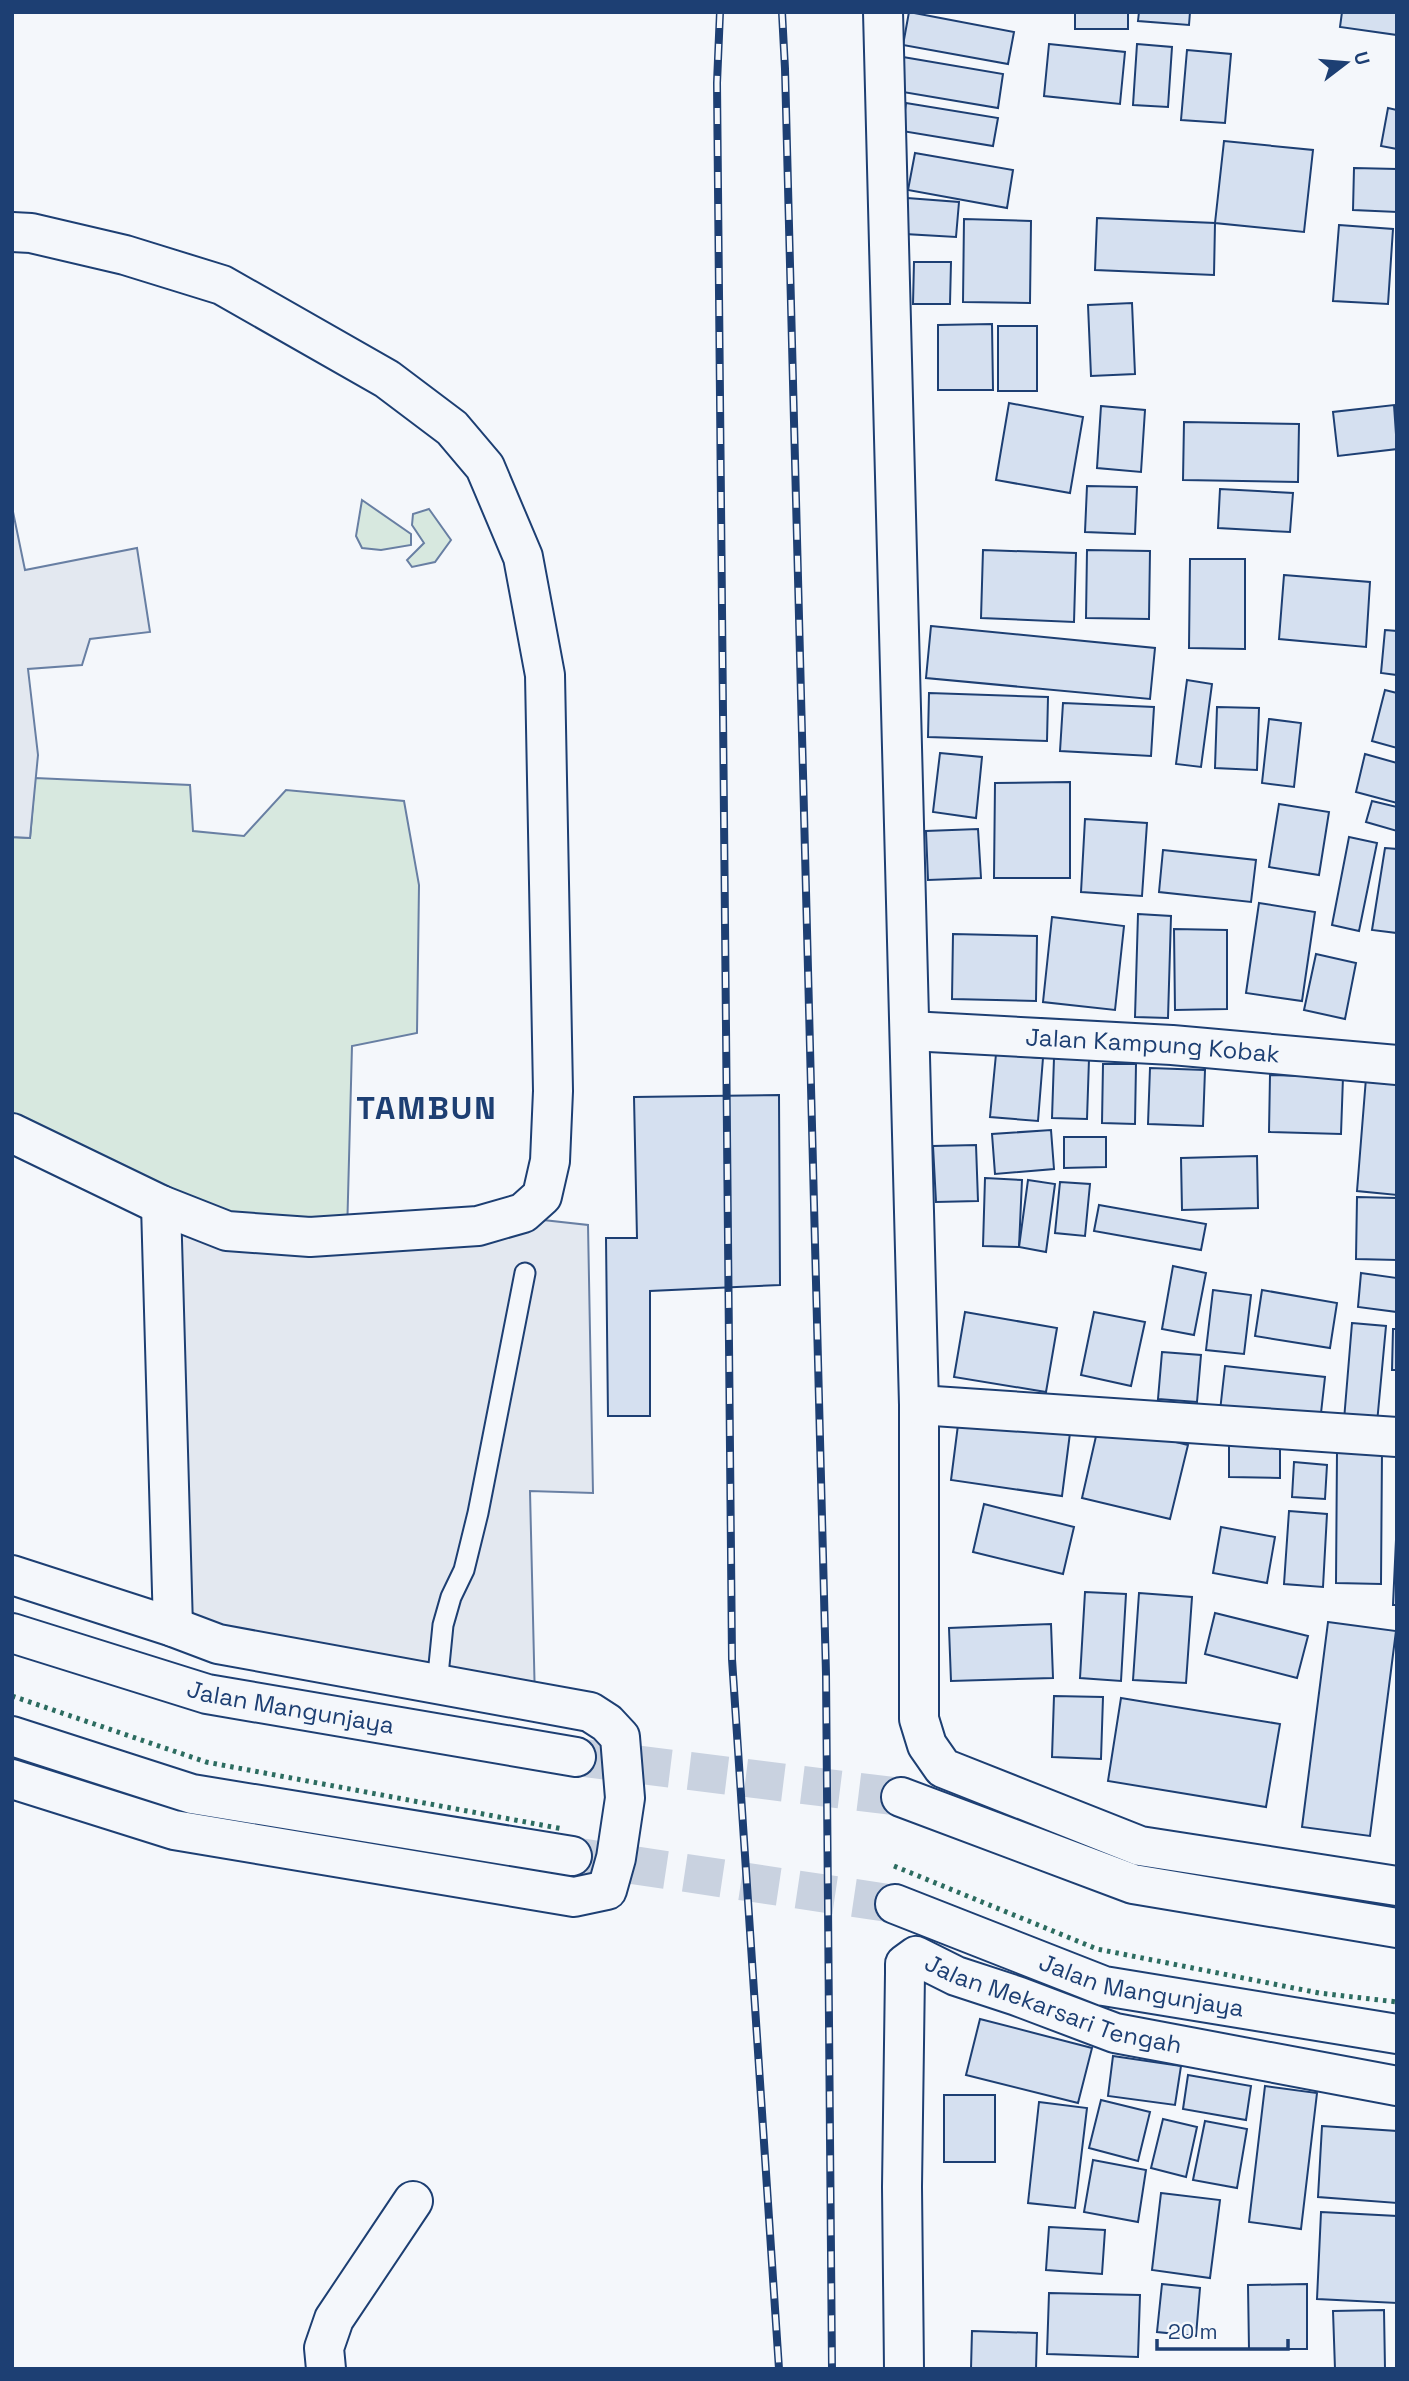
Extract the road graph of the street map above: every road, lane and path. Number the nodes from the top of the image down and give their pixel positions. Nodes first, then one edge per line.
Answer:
1 (883, 12) edge
2 (12, 232) edge
3 (910, 1031) junction
4 (1397, 1065) edge
5 (12, 1133) edge
6 (161, 1205) junction
7 (525, 1273) dead end
8 (919, 1405) junction
9 (1397, 1437) edge
10 (12, 1575) edge
11 (173, 1627) junction
12 (12, 1633) edge
13 (437, 1685) junction
14 (12, 1736) edge
15 (576, 1756) tunnel mouth
16 (12, 1779) edge
17 (901, 1797) tunnel mouth
18 (572, 1856) tunnel mouth
19 (1397, 1886) edge
20 (895, 1903) tunnel mouth
21 (1397, 1928) edge
22 (1397, 2034) edge
23 (1397, 2086) edge
24 (413, 2201) dead end
25 (326, 2369) edge
26 (904, 2369) edge

1 - 3 street
2 - 6 street
3 - 4 street, Jalan Kampung Kobak
3 - 8 street
5 - 6 street
6 - 11 street
7 - 13 lane
8 - 9 street
8 - 19 street
10 - 11 street
11 - 13 street
12 - 15 street, Jalan Mangunjaya
13 - 16 street
14 - 18 street
17 - 21 street
20 - 22 street, Jalan Mangunjaya
23 - 26 street, Jalan Mekarsari Tengah
24 - 25 street

